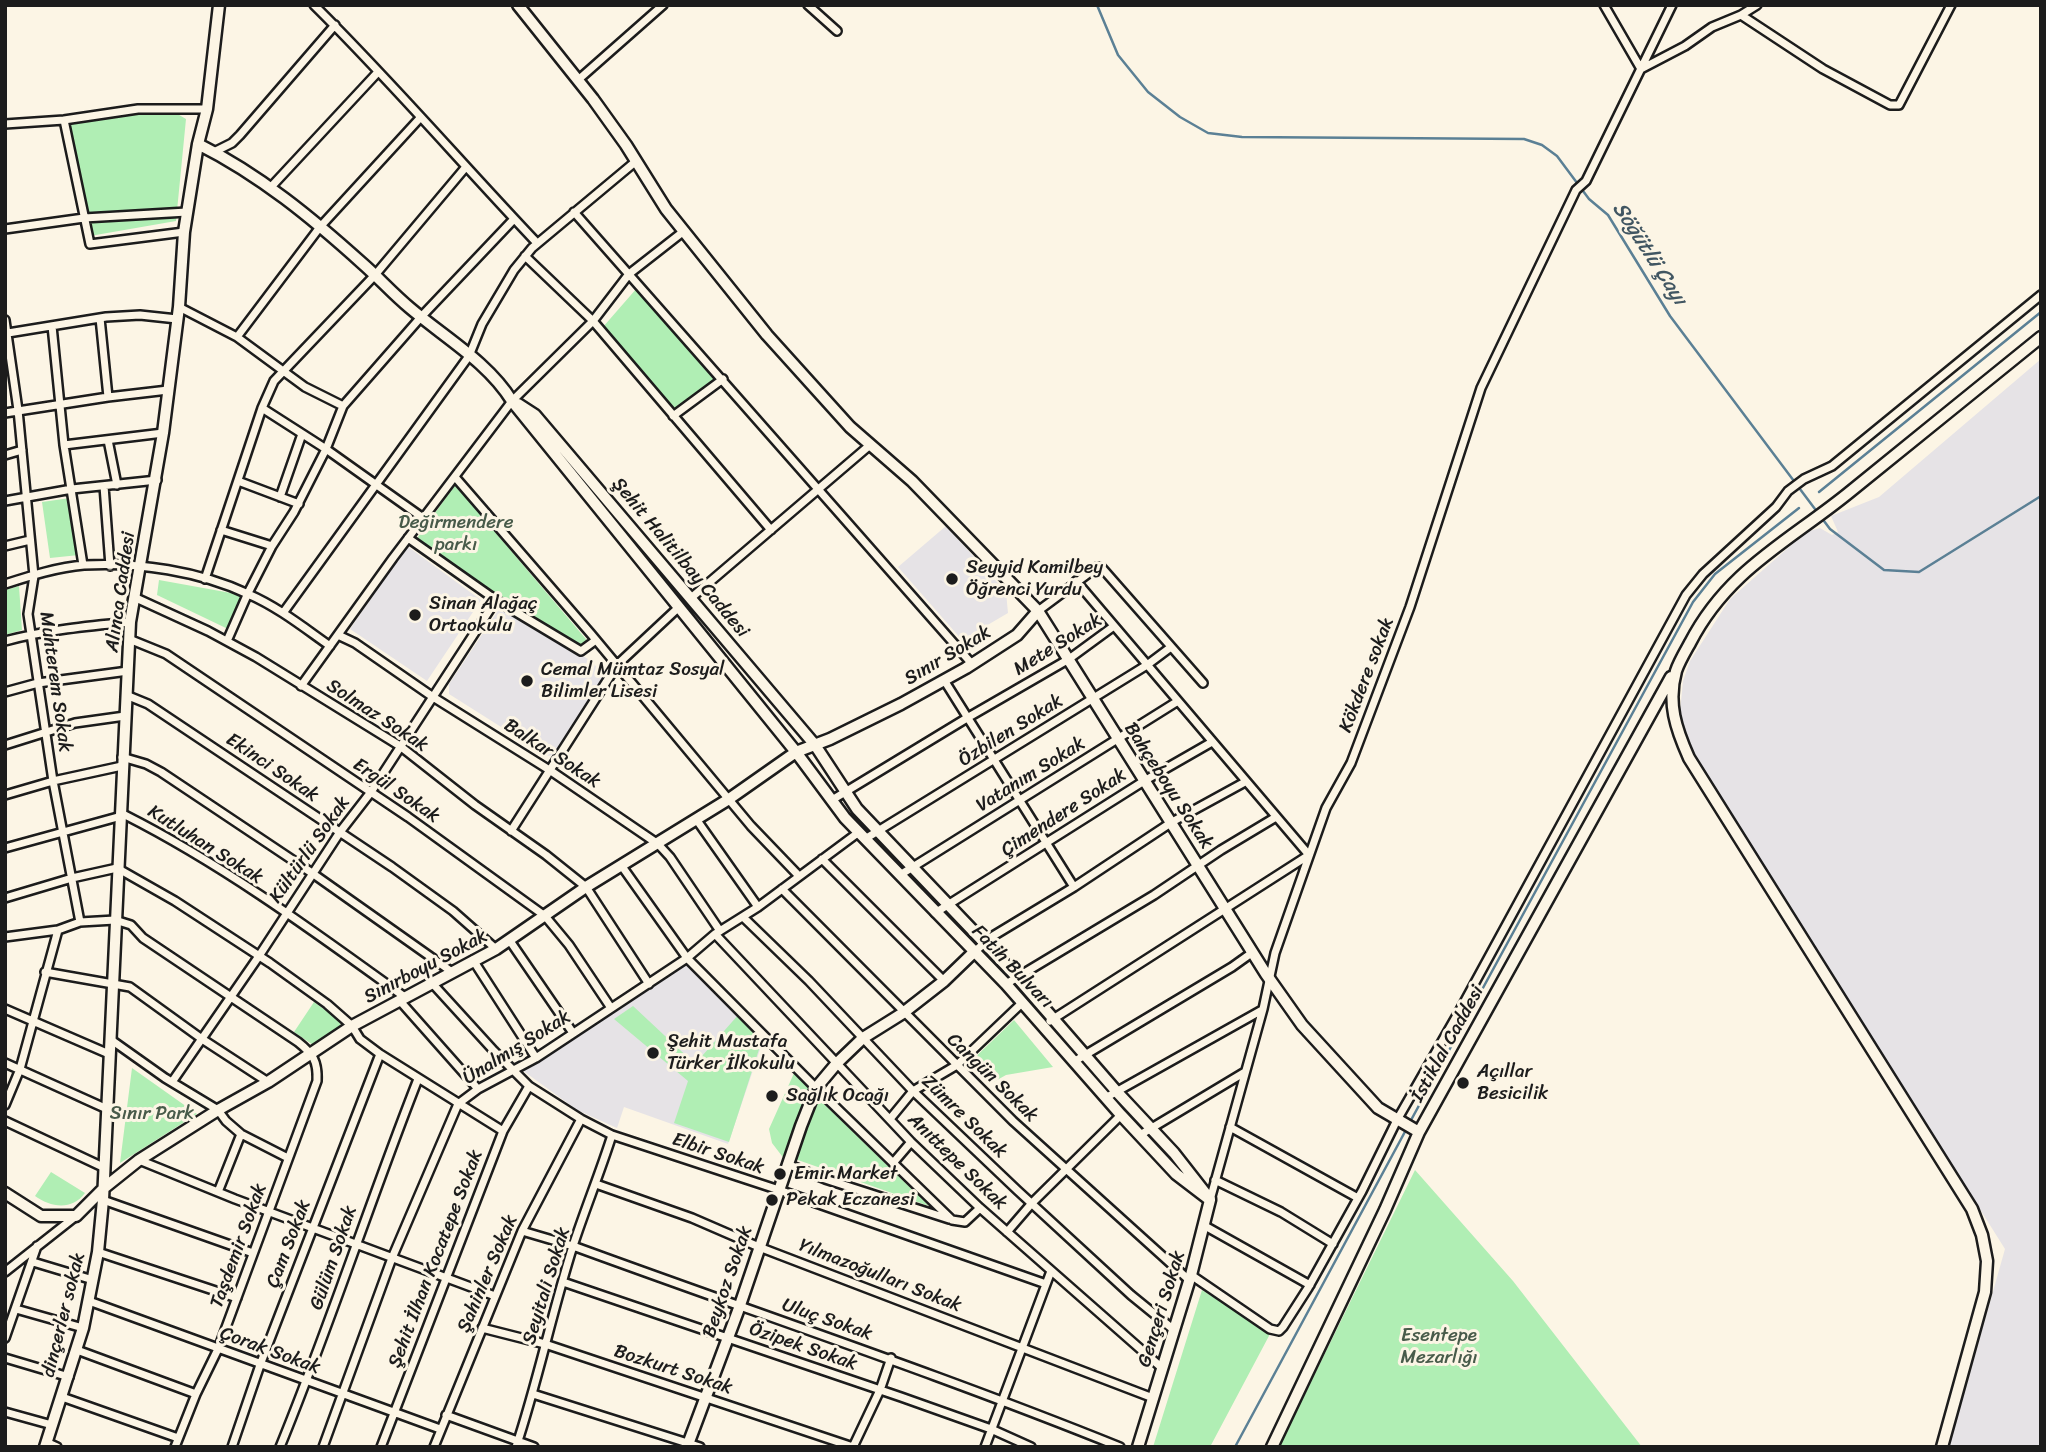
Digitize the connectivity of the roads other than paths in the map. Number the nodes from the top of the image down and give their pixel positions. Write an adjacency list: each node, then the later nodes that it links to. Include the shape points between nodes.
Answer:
1 (219, 5): 16 (street, Alınca Caddesi)
2 (314, 5): 11 (street)
3 (518, 5): 15 (street, Bahçeboyu Sokak)
4 (663, 5): 15 (street)
5 (808, 5): 12 (street)
6 (1604, 5): 13 (street)
7 (1672, 5): 13 (street)
8 (1757, 5): 10 (street)
9 (1951, 5): 10 (street, via 1899,105 1890,105 1823,69)
10 (1741, 15): 13 (street)
11 (335, 26): 14 (street); 21 (street, via 240,135)
12 (837, 31)
13 (1641, 69): 160 (street, Kökdere sokak, via 1586,181 1576,190 1481,388 1410,607 1351,763 1326,808)
14 (379, 72): 17 (street); 24 (street)
15 (578, 80): 22 (street, Bahçeboyu Sokak)
16 (206, 109): 18 (street, via 138,109); 20 (street, Alınca Caddesi)
17 (420, 118): 23 (street); 29 (street)
18 (64, 120): 19 (street); 27 (street)
19 (5, 124)
20 (198, 144): 21 (street, Şehit Halitilbay Caddesi); 25 (street, Alınca Caddesi)
21 (214, 152): 24 (street, Şehit Halitilbay Caddesi)
22 (635, 162): 26 (street); 31 (street, Bahçeboyu Sokak)
23 (465, 168): 28 (street); 36 (street)
24 (271, 187): 29 (street, Şehit Halitilbay Caddesi)
25 (187, 212): 27 (street); 32 (street, Alınca Caddesi)
26 (574, 212): 33 (street); 35 (street)
27 (84, 218): 30 (street); 32 (street, via 90,244)
28 (514, 219): 33 (street); 39 (street)
29 (320, 227): 36 (street, Şehit Halitilbay Caddesi); 46 (street)
30 (5, 229)
31 (684, 231): 35 (street); 65 (street, Bahçeboyu Sokak, via 767,335)
32 (184, 232): 38 (street, Alınca Caddesi)
33 (537, 243): 34 (street)
34 (525, 256): 43 (street); 48 (street, via 482,324)
35 (629, 274): 43 (street); 51 (street)
36 (375, 275): 39 (street, Şehit Halitilbay Caddesi); 50 (street)
37 (2041, 295): 245 (street, via 1832,466 1788,491 1686,595)
38 (180, 307): 41 (street, Alınca Caddesi); 46 (street)
39 (421, 317): 48 (street, Şehit Halitilbay Caddesi); 56 (street)
40 (100, 318): 41 (street, via 140,315); 44 (street); 53 (street)
41 (177, 319): 52 (street, Alınca Caddesi)
42 (5, 320): 45 (street, Muhterem Sokak)
43 (593, 321): 54 (street); 60 (street)
44 (52, 326): 45 (street); 55 (street)
45 (8, 333): 49 (street, Muhterem Sokak)
46 (237, 337): 50 (street)
47 (2041, 337): 116 (street, İstiklal Caddesi, via 1844,497 1748,567 1713,606)
48 (469, 356): 54 (street, Şehit Halitilbay Caddesi, via 501,383); 72 (street)
49 (8, 363): 58 (street, Muhterem Sokak)
50 (284, 371): 56 (street); 57 (street)
51 (723, 379): 60 (street); 76 (street)
52 (168, 390): 53 (street); 61 (street, Alınca Caddesi)
53 (108, 397): 55 (street)
54 (512, 401): 69 (street); 97 (street, Şehit Halitilbay Caddesi, via 535,415); 99 (street, Şehit Halitilbay Caddesi)
55 (61, 404): 58 (street); 64 (street)
56 (344, 406): 66 (street)
57 (262, 408): 62 (street); 71 (street)
58 (18, 410): 59 (street); 67 (street, Muhterem Sokak)
59 (5, 413)
60 (673, 415): 83 (street)
61 (163, 433): 63 (street); 70 (street, Alınca Caddesi)
62 (302, 434): 66 (street); 78 (street)
63 (108, 440): 64 (street); 73 (street)
64 (64, 445): 75 (street)
65 (870, 445): 76 (street); 100 (street, Bahçeboyu Sokak, via 912,481)
66 (326, 449): 72 (street); 80 (street)
67 (22, 450): 68 (street); 77 (street, Muhterem Sokak)
68 (5, 455)
69 (455, 477): 81 (street); 107 (street)
70 (157, 480): 73 (street); 90 (street, Alınca Caddesi)
71 (238, 481): 78 (street); 82 (street)
72 (374, 484): 81 (street); 101 (street)
73 (117, 485): 74 (street)
74 (104, 486): 75 (street); 89 (street)
75 (72, 489): 77 (street); 88 (street)
76 (819, 489): 83 (street); 113 (street)
77 (26, 495): 79 (street); 85 (street, Muhterem Sokak)
78 (280, 497): 80 (street)
79 (5, 501)
80 (299, 504): 87 (street)
81 (423, 519): 84 (street)
82 (221, 530): 87 (street); 92 (street)
83 (771, 530): 97 (street)
84 (408, 538): 98 (street); 105 (street)
85 (30, 540): 86 (street); 91 (street, Muhterem Sokak)
86 (5, 546)
87 (272, 546): 95 (street)
88 (83, 565): 89 (street); 91 (street)
89 (110, 566): 90 (street)
90 (141, 566): 92 (street); 96 (street, Alınca Caddesi)
91 (34, 576): 94 (street); 104 (street, Muhterem Sokak, via 28,614)
92 (205, 579): 95 (street)
93 (1076, 581): 100 (street, Sınır Sokak); 103 (street); 111 (street, Sınır Sokak, via 1102,568)
94 (5, 584)
95 (248, 593): 101 (street); 109 (street)
96 (136, 598): 102 (street, Alınca Caddesi); 109 (street, Solmaz Sokak)
97 (691, 598): 132 (street, Şehit Halitilbay Caddesi)
98 (496, 600): 107 (street, via 581,652); 124 (street, Kültürlü Sokak)
99 (680, 607): 114 (street); 135 (street, Şehit Halitilbay Caddesi)
100 (1038, 611): 112 (street, Bahçeboyu Sokak); 113 (street, Sınır Sokak, via 1017,635)
101 (283, 613): 110 (street)
102 (130, 622): 104 (street); 106 (street, Alınca Caddesi)
103 (1114, 626): 112 (street, Mete Sokak); 115 (street, Mete Sokak)
104 (32, 634): 108 (street); 119 (street, Muhterem Sokak)
105 (338, 635): 110 (street); 124 (street, Balkar Sokak)
106 (129, 639): 117 (street, Alınca Caddesi); 142 (street, Ergül Sokak, via 166,654)
107 (596, 640): 114 (street)
108 (5, 641)
109 (227, 641): 121 (street, Solmaz Sokak)
110 (330, 646): 121 (street)
111 (1171, 647): 115 (street, Özbilen Sokak); 120 (street)
112 (1069, 659): 125 (street, Bahçeboyu Sokak); 128 (street, Mete Sokak)
113 (972, 664): 118 (street, Sınır Sokak)
114 (617, 665): 138 (street); 145 (street)
115 (1147, 665): 125 (street, Özbilen Sokak); 126 (street, Mete Sokak)
116 (1676, 669): 249 (street, İstiklal Caddesi); 350 (street, via 1671,696 1675,726 1689,758 1972,1209 1982,1235 1987,1261 1985,1292)
117 (128, 671): 119 (street); 123 (street, Alınca Caddesi)
118 (944, 680): 128 (street); 132 (street, Sınır Sokak)
119 (38, 683): 122 (street); 129 (street, Muhterem Sokak)
120 (1203, 683)
121 (301, 686): 134 (street, Solmaz Sokak)
122 (5, 692)
123 (126, 695): 127 (street, Alınca Caddesi); 154 (street, Ekinci Sokak, via 148,704)
124 (433, 697): 134 (street, Kültürlü Sokak); 138 (street, Balkar Sokak)
125 (1092, 699): 130 (street, Bahçeboyu Sokak); 136 (street, Özbilen Sokak)
126 (1178, 701): 130 (street, Vatanım Sokak); 131 (street, Mete Sokak)
127 (125, 716): 129 (street); 137 (street, Alınca Caddesi)
128 (967, 718): 136 (street); 143 (street, Mete Sokak)
129 (45, 732): 133 (street); 139 (street, Muhterem Sokak)
130 (1118, 740): 140 (street, Bahçeboyu Sokak); 147 (street, Vatanım Sokak)
131 (1212, 742): 140 (street, Çimendere Sokak); 141 (street, Mete Sokak)
132 (815, 745): 135 (street, Sınır Sokak); 143 (street, Şehit Halitilbay Caddesi)
133 (5, 746)
134 (400, 746): 142 (street, Kültürlü Sokak); 152 (street, Solmaz Sokak)
135 (796, 752): 145 (street, Sınırboyu Sokak); 146 (street, Fatih Bulvarı)
136 (993, 760): 147 (street); 153 (street, Özbilen Sokak)
137 (122, 761): 139 (street); 148 (street, Alınca Caddesi); 166 (street, via 146,764 161,772)
138 (551, 771): 152 (street); 157 (street, Balkar Sokak)
139 (52, 781): 144 (street); 155 (street, Muhterem Sokak)
140 (1144, 781): 151 (street, Bahçeboyu Sokak); 158 (street, Çimendere Sokak)
141 (1245, 782): 149 (street, Mete Sokak); 151 (street)
142 (371, 792): 154 (street, Kültürlü Sokak); 179 (street, Ergül Sokak)
143 (845, 792): 146 (street, Mete Sokak); 153 (street, Şehit Halitilbay Caddesi)
144 (5, 794)
145 (729, 799): 150 (street, Sınırboyu Sokak); 168 (street)
146 (832, 800): 156 (street, Fatih Bulvarı)
147 (1019, 802): 158 (street); 164 (street, Vatanım Sokak)
148 (122, 816): 155 (street); 165 (street, Alınca Caddesi); 178 (street, Kutluhan Sokak, via 169,837)
149 (1276, 817): 160 (street, Mete Sokak); 163 (street)
150 (696, 819): 157 (street, Sınırboyu Sokak); 175 (street)
151 (1172, 822): 163 (street, Bahçeboyu Sokak); 171 (street)
152 (511, 831): 170 (street, Solmaz Sokak)
153 (878, 831): 156 (street, Özbilen Sokak); 164 (street, Şehit Halitilbay Caddesi)
154 (340, 832): 166 (street, Kültürlü Sokak); 188 (street, Ekinci Sokak, via 453,911)
155 (63, 833): 159 (street); 169 (street, Muhterem Sokak)
156 (862, 835): 161 (street, Ünalmış Sokak); 167 (street, Fatih Bulvarı)
157 (659, 844): 162 (street, Sınırboyu Sokak); 184 (street, Balkar Sokak)
158 (1046, 844): 171 (street); 174 (street, Çimendere Sokak)
159 (5, 848)
160 (1309, 855): 176 (street); 197 (street, Kökdere sokak)
161 (822, 859): 168 (street, Ünalmış Sokak); 198 (street)
162 (621, 865): 170 (street, Sınırboyu Sokak); 192 (street)
163 (1198, 866): 176 (street, Bahçeboyu Sokak); 196 (street)
164 (913, 867): 167 (street, Vatanım Sokak); 174 (street, Şehit Halitilbay Caddesi)
165 (117, 868): 169 (street); 181 (street, Alınca Caddesi); 191 (street)
166 (312, 873): 178 (street, Kültürlü Sokak); 195 (street)
167 (900, 875): 177 (street, Fatih Bulvarı)
168 (799, 876): 172 (street, Ünalmış Sokak)
169 (72, 878): 173 (street); 182 (street, Muhterem Sokak)
170 (586, 887): 179 (street, Sınırboyu Sokak); 201 (street)
171 (1074, 887): 187 (street)
172 (782, 889): 175 (street, Ünalmış Sokak); 209 (street, Cangün Sokak)
173 (5, 898)
174 (948, 905): 177 (street, Çimendere Sokak); 187 (street, Şehit Halitilbay Caddesi)
175 (758, 907): 180 (street, Ünalmış Sokak)
176 (1225, 908): 190 (street, Bahçeboyu Sokak); 210 (street)
177 (935, 913): 189 (street, Fatih Bulvarı)
178 (285, 914): 191 (street, Kültürlü Sokak); 204 (street, Kutluhan Sokak)
179 (545, 916): 186 (street, Sınırboyu Sokak); 206 (street, Ergül Sokak)
180 (743, 917): 184 (street, Ünalmış Sokak); 215 (street, Zümre Sokak)
181 (115, 920): 182 (street); 199 (street, Alınca Caddesi); 203 (street, via 131,925)
182 (80, 922): 183 (street)
183 (58, 930): 185 (street); 194 (street)
184 (718, 932): 192 (street, Ünalmış Sokak); 224 (street, Anıttepe Sokak)
185 (5, 937)
186 (510, 941): 188 (street, Sınırboyu Sokak); 214 (street)
187 (985, 943): 189 (street); 196 (street, Şehit Halitilbay Caddesi)
188 (496, 950): 193 (street, Sınırboyu Sokak)
189 (974, 952): 198 (street, Beykoz Sokak); 202 (street, Fatih Bulvarı)
190 (1252, 952): 197 (street, Bahçeboyu Sokak); 222 (street)
191 (259, 956): 203 (street, Kültürlü Sokak); 212 (street)
192 (687, 958): 201 (street, Ünalmış Sokak); 233 (street)
193 (473, 960): 195 (street, Sınırboyu Sokak); 221 (street)
194 (46, 972): 199 (street); 211 (street)
195 (452, 972): 200 (street, Sınırboyu Sokak)
196 (1017, 977): 202 (street); 210 (street, Şehit Halitilbay Caddesi)
197 (1269, 979): 208 (street, Kökdere sokak); 245 (street, Bahçeboyu Sokak, via 1340,1068 1378,1108)
198 (944, 981): 209 (street, Beykoz Sokak)
199 (113, 982): 216 (street, Alınca Caddesi); 217 (street, via 130,987)
200 (432, 983): 204 (street, Sınırboyu Sokak); 227 (street, Elbir Sokak)
201 (649, 984): 206 (street, Ünalmış Sokak)
202 (1006, 984): 205 (street, Fatih Bulvarı)
203 (230, 998): 217 (street, Kültürlü Sokak); 219 (street)
204 (403, 1000): 212 (street, Sınırboyu Sokak); 234 (street, Kutluhan Sokak)
205 (1023, 1002): 213 (street, Fatih Bulvarı); 225 (street)
206 (611, 1008): 214 (street, Ünalmış Sokak)
207 (5, 1009): 211 (street)
208 (1263, 1009): 228 (street, Kökdere sokak); 236 (street)
209 (903, 1013): 215 (street, Beykoz Sokak); 225 (street, Cangün Sokak)
210 (1054, 1019): 213 (street); 222 (street, Şehit Halitilbay Caddesi)
211 (33, 1022): 218 (street); 226 (street)
212 (352, 1026): 219 (street, Sınırboyu Sokak); 220 (street, via 360,1039)
213 (1044, 1026): 222 (street, Fatih Bulvarı)
214 (573, 1032): 221 (street, Ünalmış Sokak)
215 (863, 1038): 224 (street, Beykoz Sokak); 235 (street, Zümre Sokak)
216 (110, 1039): 218 (street, Alınca Caddesi); 230 (street)
217 (202, 1039): 230 (street, Kültürlü Sokak); 231 (street)
218 (109, 1054): 239 (street, Alınca Caddesi)
219 (313, 1054): 231 (street, Sınırboyu Sokak); 254 (street, Taşdemir Sokak, via 317,1080)
220 (380, 1054): 229 (street); 275 (street, Çam Sokak)
221 (536, 1058): 227 (street, Ünalmış Sokak)
222 (1079, 1058): 236 (street)
223 (5, 1063): 226 (street)
224 (837, 1063): 233 (street, Beykoz Sokak); 243 (street, Anıttepe Sokak)
225 (957, 1065): 235 (street); 259 (street, Cangün Sokak)
226 (20, 1069): 238 (street); 239 (street)
227 (512, 1069): 232 (street, Elbir Sokak); 234 (street, Ünalmış Sokak)
228 (1245, 1072): 246 (street, Kökdere sokak); 247 (street)
229 (418, 1079): 237 (street); 279 (street, Gülüm Sokak)
230 (172, 1082): 240 (street)
231 (268, 1082): 240 (street, Sınırboyu Sokak)
232 (529, 1086): 242 (street, Elbir Sokak); 248 (street, Şehit İlhan Kocatepe Sokak)
233 (816, 1088): 256 (street); 257 (street, Beykoz Sokak)
234 (478, 1089): 237 (street, Ünalmış Sokak)
235 (914, 1091): 243 (street); 269 (street, Zümre Sokak)
236 (1112, 1095): 241 (street); 247 (street)
237 (458, 1104): 248 (street); 286 (street, Ünalmış Sokak)
238 (5, 1105)
239 (107, 1110): 258 (street, Alınca Caddesi)
240 (218, 1110): 250 (street); 255 (street, Sınırboyu Sokak)
241 (1121, 1115): 252 (street); 259 (street)
242 (581, 1119): 251 (street, Elbir Sokak); 276 (street, Şahinler Sokak)
243 (890, 1119): 253 (street, Anıttepe Sokak)
244 (5, 1121): 258 (street)
245 (1398, 1121): 249 (street, Bahçeboyu Sokak); 266 (street)
246 (1230, 1127): 260 (street, Kökdere sokak); 266 (street)
247 (1150, 1128): 252 (street); 268 (street)
248 (503, 1131): 291 (street, Şehit İlhan Kocatepe Sokak)
249 (1416, 1131): 349 (street, İstiklal Caddesi, via 1385,1210)
250 (241, 1134): 254 (street); 264 (street)
251 (612, 1135): 261 (street, Seyitali Sokak); 263 (street, Elbir Sokak)
252 (1140, 1135): 268 (street)
253 (911, 1142): 256 (street); 270 (street, Anıttepe Sokak)
254 (288, 1157): 271 (street, Taşdemir Sokak)
255 (139, 1160): 262 (street, Sınırboyu Sokak); 264 (street)
256 (892, 1163): 273 (street)
257 (788, 1164): 263 (street, Beykoz Sokak); 273 (street)
258 (104, 1168): 262 (street, Alınca Caddesi)
259 (1066, 1170): 269 (street); 292 (street, Cangün Sokak)
260 (1215, 1180): 268 (street, Gençeri Sokak); 278 (street)
261 (596, 1184): 281 (street, Seyitali Sokak); 282 (street, Yılmazoğulları Sokak)
262 (104, 1188): 267 (street, dinçerler sokak); 272 (street, Sınırboyu Sokak)
263 (779, 1190): 282 (street, Beykoz Sokak); 295 (street, Elbir Sokak)
264 (218, 1192): 271 (street)
265 (5, 1193): 272 (street, via 41,1216)
266 (1358, 1198): 278 (street)
267 (103, 1200): 283 (street, dinçerler sokak); 284 (street)
268 (1210, 1200): 274 (street, Gençeri Sokak)
269 (1032, 1203): 277 (street); 304 (street, Zümre Sokak)
270 (980, 1208): 273 (street, via 965,1222); 277 (street, Anıttepe Sokak)
271 (268, 1212): 275 (street); 284 (street, Taşdemir Sokak)
272 (76, 1216): 280 (street)
273 (952, 1220)
274 (1205, 1226): 292 (street, Gençeri Sokak); 296 (street)
275 (312, 1228): 279 (street); 313 (street, Çam Sokak)
276 (522, 1231): 281 (street, Uluç Sokak); 297 (street, Şahinler Sokak)
277 (1007, 1232): 289 (street, Anıttepe Sokak)
278 (1333, 1244): 296 (street)
279 (355, 1245): 286 (street); 316 (street, Gülüm Sokak)
280 (37, 1246): 287 (street); 288 (street)
281 (573, 1246): 294 (street, Seyitali Sokak); 300 (street, Uluç Sokak)
282 (759, 1247): 300 (street, Beykoz Sokak); 308 (street, Yılmazoğulları Sokak)
283 (98, 1252): 293 (street, dinçerler sokak); 298 (street)
284 (253, 1253): 298 (street, Taşdemir Sokak)
285 (5, 1258): 288 (street)
286 (392, 1258): 291 (street); 318 (street, Ünalmış Sokak)
287 (33, 1262): 293 (street); 301 (street)
288 (13, 1264): 290 (street)
289 (1051, 1271): 295 (street); 314 (street, Anıttepe Sokak)
290 (5, 1272)
291 (445, 1277): 297 (street); 326 (street, Şehit İlhan Kocatepe Sokak)
292 (1190, 1277): 296 (street, Cangün Sokak, via 1279,1331); 304 (street, Gençeri Sokak)
293 (93, 1280): 299 (street, dinçerler sokak)
294 (563, 1282): 305 (street, Özipek Sokak); 307 (street, Seyitali Sokak)
295 (1046, 1284): 308 (street)
296 (1310, 1285)
297 (495, 1296): 303 (street, Şahinler Sokak)
298 (237, 1298): 309 (street, Taşdemir Sokak)
299 (89, 1301): 302 (street, dinçerler sokak); 309 (street, Çorak Sokak)
300 (739, 1305): 305 (street, Beykoz Sokak); 312 (street, Uluç Sokak)
301 (16, 1309): 302 (street); 306 (street)
302 (83, 1328): 310 (street, dinçerler sokak)
303 (482, 1328): 307 (street, Bozkurt Sokak); 327 (street, Şahinler Sokak)
304 (1174, 1331): 314 (street, Gençeri Sokak)
305 (728, 1337): 317 (street, Özipek Sokak); 321 (street, Beykoz Sokak)
306 (5, 1338)
307 (545, 1344): 320 (street, Seyitali Sokak); 321 (street, Bozkurt Sokak)
308 (1023, 1347): 323 (street, Yılmazoğulları Sokak); 324 (street)
309 (218, 1349): 313 (street, Çorak Sokak); 319 (street, Taşdemir Sokak)
310 (77, 1350): 315 (street, dinçerler sokak); 319 (street)
311 (5, 1358): 315 (street)
312 (891, 1358): 317 (street); 324 (street, Uluç Sokak)
313 (260, 1365): 316 (street, Çorak Sokak); 337 (street, Çam Sokak)
314 (1162, 1368): 323 (street, Gençeri Sokak)
315 (69, 1377): 322 (street, dinçerler sokak)
316 (307, 1381): 318 (street, Çorak Sokak); 338 (street, Gülüm Sokak)
317 (880, 1390): 329 (street, Özipek Sokak); 344 (street)
318 (341, 1393): 326 (street, Çorak Sokak); 339 (street, Ünalmış Sokak)
319 (195, 1394): 331 (street, Taşdemir Sokak)
320 (533, 1394): 332 (street, Seyitali Sokak); 334 (street)
321 (706, 1396): 334 (street, Beykoz Sokak); 344 (street, Bozkurt Sokak)
322 (62, 1397): 328 (street, dinçerler sokak); 331 (street)
323 (1153, 1398): 348 (street, Gençeri Sokak)
324 (1002, 1400): 329 (street); 347 (street, Uluç Sokak)
325 (5, 1412): 328 (street)
326 (393, 1414): 330 (street, Çorak Sokak); 340 (street, Şehit İlhan Kocatepe Sokak)
327 (446, 1415): 330 (street, Şahinler Sokak); 332 (street)
328 (52, 1425): 333 (street, dinçerler sokak)
329 (991, 1429): 345 (street); 346 (street, Özipek Sokak)
330 (440, 1430): 341 (street, Şahinler Sokak)
331 (178, 1438): 336 (street, Taşdemir Sokak)
332 (517, 1444): 342 (street)
333 (46, 1445): 335 (street)
334 (688, 1445): 343 (street)
335 (57, 1447)
336 (175, 1447)
337 (232, 1447)
338 (280, 1447)
339 (323, 1447)
340 (381, 1447)
341 (434, 1447)
342 (534, 1447)
343 (700, 1447)
344 (853, 1447)
345 (985, 1447)
346 (1031, 1447)
347 (1119, 1447)
348 (1138, 1447)
349 (1272, 1447)
350 (1942, 1447)

